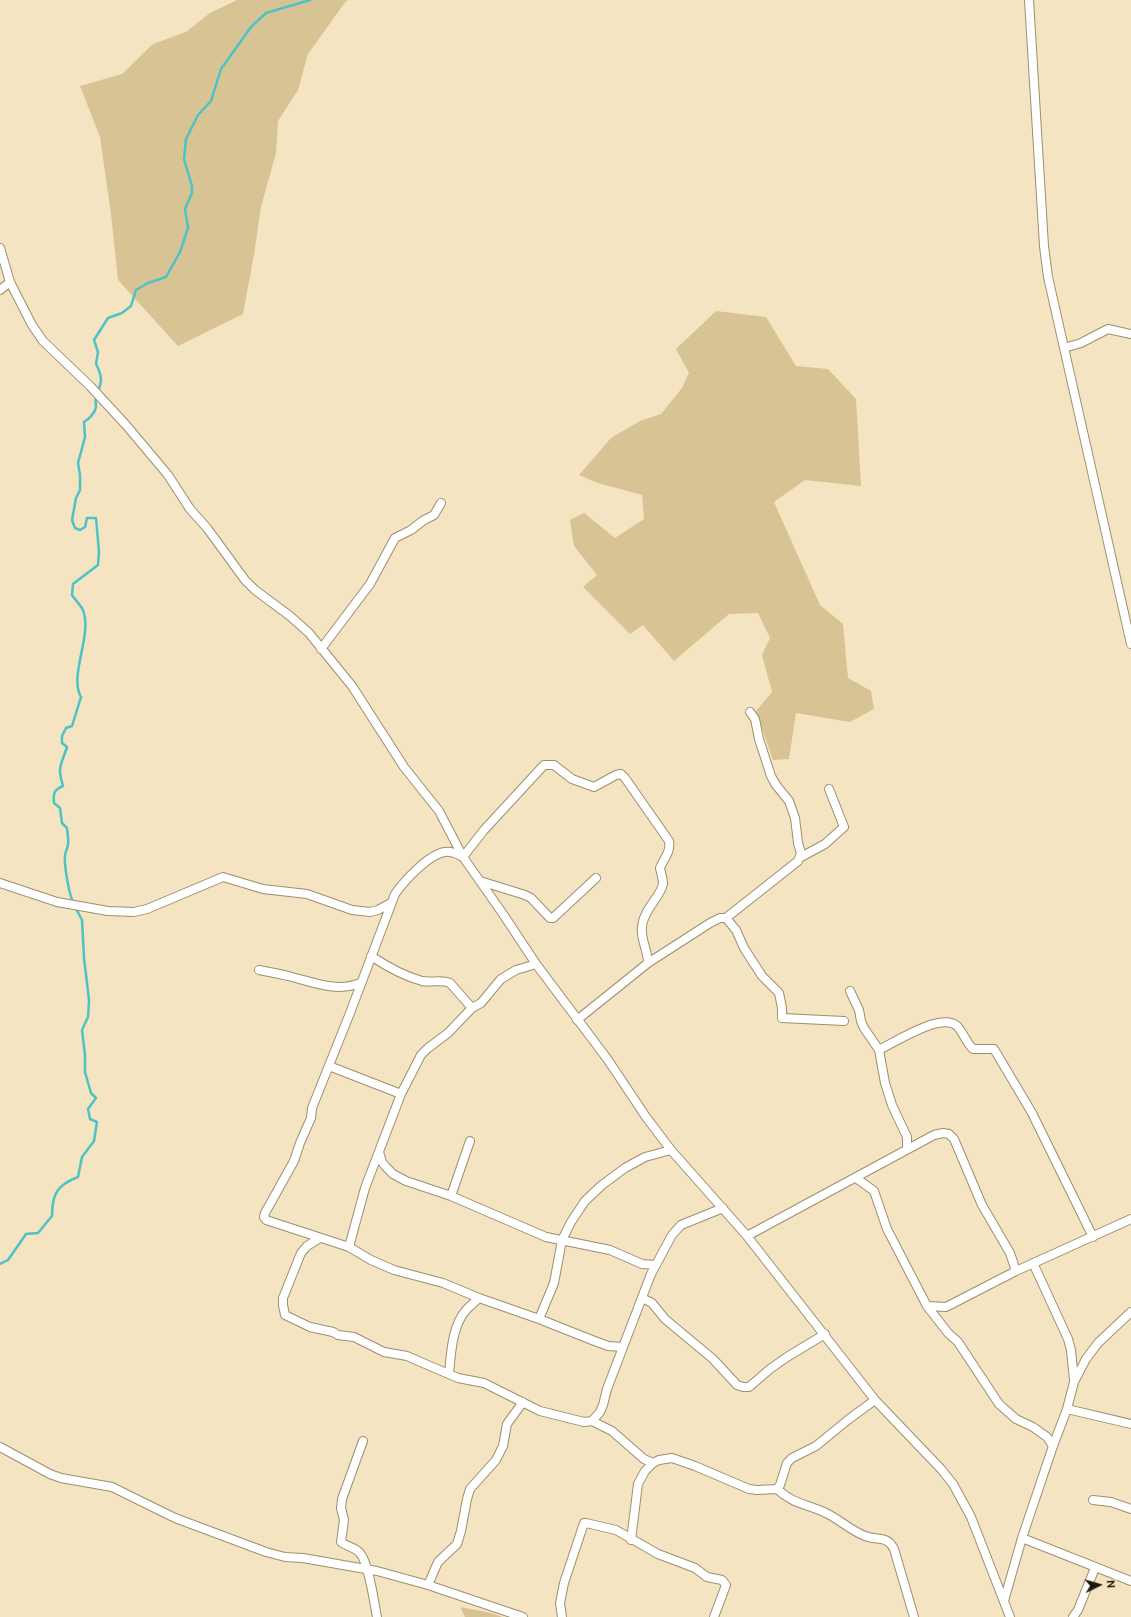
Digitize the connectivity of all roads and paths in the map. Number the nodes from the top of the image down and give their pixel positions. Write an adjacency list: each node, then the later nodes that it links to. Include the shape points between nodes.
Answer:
1 (1029, 0): 6 (street, via 1044,246 1048,277)
2 (0, 248): 3 (street)
3 (10, 282): 4 (street); 9 (street, via 43,341 126,425 168,475 190,509 250,585 301,625)
4 (0, 290)
5 (1131, 334): 6 (street, via 1108,329 1081,343)
6 (1064, 348): 8 (street)
7 (442, 503): 9 (street, via 434,515 395,538 370,584)
8 (1131, 644)
9 (321, 649): 12 (street, via 352,686 404,767 439,811)
10 (750, 712): 13 (street, via 756,719 759,739 771,776 791,805)
11 (830, 789): 13 (street, via 844,827 825,844)
12 (463, 857): 15 (street); 17 (street, via 452,852 438,853 408,878); 20 (street, via 544,764 554,765 572,779 594,787 621,774 670,846 660,868 662,887 643,921 642,935)
13 (801, 857): 18 (street, via 795,865 777,876)
14 (596, 878): 15 (street, via 553,918 525,894)
15 (480, 881): 21 (street)
16 (0, 883): 17 (street, via 56,902 108,911 134,912 147,909 223,877 263,889 307,894 352,910 370,912)
17 (391, 903): 19 (street)
18 (726, 918): 20 (street, via 710,922); 27 (street, via 736,930 762,976 779,994 782,1018)
19 (371, 956): 23 (street); 25 (street, via 393,969 422,980 450,983)
20 (648, 963): 26 (street)
21 (536, 964): 25 (street, via 507,974 481,1003); 26 (street)
22 (259, 970): 23 (street, via 319,985 346,987)
23 (362, 982): 29 (street)
24 (850, 990): 28 (street, via 859,1010 860,1021)
25 (472, 1008): 30 (street, via 448,1033 421,1055)
26 (577, 1020): 33 (street)
27 (844, 1021)
28 (879, 1050): 32 (street, via 885,1083 907,1137); 40 (street, via 935,1023 956,1026 973,1049 994,1049 1032,1113)
29 (329, 1066): 30 (street); 41 (street, via 294,1161 264,1217 266,1220)
30 (401, 1094): 34 (street)
31 (470, 1141): 36 (street)
32 (907, 1148): 35 (street); 46 (street, via 934,1135 949,1134 954,1140 982,1206 1010,1253)
33 (671, 1150): 37 (street); 42 (street, via 637,1161 602,1185 585,1201)
34 (379, 1152): 36 (street, via 382,1162 393,1174); 43 (street, via 365,1188)
35 (856, 1178): 39 (street); 49 (street, via 874,1191 887,1229)
36 (451, 1196): 42 (street, via 546,1238)
37 (722, 1208): 39 (street); 45 (street, via 677,1228)
38 (1131, 1219): 40 (street)
39 (747, 1236): 52 (street)
40 (1093, 1237): 44 (street)
41 (320, 1238): 43 (street); 54 (street, via 307,1246 299,1257 283,1298 285,1315 310,1327 354,1337 384,1352 407,1356)
42 (562, 1240): 45 (street, via 610,1250 642,1264); 51 (street, via 554,1283)
43 (349, 1247): 47 (street, via 389,1268 443,1283)
44 (1033, 1263): 46 (street); 55 (street, via 1068,1340)
45 (656, 1265): 48 (street)
46 (1016, 1271): 49 (street, via 946,1307)
47 (479, 1298): 51 (street); 54 (street, via 466,1310 455,1333)
48 (642, 1298): 52 (street, via 714,1359 737,1385 743,1388 749,1387 786,1357); 53 (street)
49 (927, 1306): 63 (street, via 958,1342 999,1404 1016,1419 1047,1437)
50 (1131, 1312): 55 (street, via 1098,1343)
51 (539, 1319): 53 (street, via 608,1346)
52 (825, 1334): 56 (street)
53 (623, 1347): 59 (street, via 600,1412)
54 (449, 1374): 57 (street, via 484,1383)
55 (1074, 1382): 58 (street)
56 (875, 1400): 65 (street, via 821,1443 792,1458 787,1463); 74 (street, via 953,1484 971,1517)
57 (523, 1402): 59 (street, via 547,1414 584,1422); 73 (street, via 507,1424 503,1446 496,1460 470,1489 456,1544 438,1562)
58 (1067, 1409): 60 (street); 63 (street)
59 (592, 1421): 64 (street, via 612,1431)
60 (1131, 1424)
61 (363, 1441): 71 (street, via 342,1499 344,1520 341,1542 361,1554)
62 (0, 1446): 71 (street, via 50,1474 112,1487 163,1514 266,1552)
63 (1053, 1446): 68 (street)
64 (652, 1463): 65 (street, via 672,1458 749,1489); 69 (street, via 644,1471 638,1484)
65 (777, 1489): 79 (street, via 786,1498 830,1515 865,1536 891,1543)
66 (1093, 1500): 67 (street, via 1111,1502)
67 (1131, 1509)
68 (1022, 1538): 70 (street); 74 (street)
69 (631, 1540): 77 (street, via 616,1530 584,1523 564,1583 560,1602); 78 (street, via 658,1554 695,1568 707,1577 722,1580 726,1585 725,1591)
70 (1096, 1568): 72 (street); 81 (street)
71 (366, 1569): 73 (street); 75 (street)
72 (1131, 1581)
73 (428, 1585): 76 (street)
74 (1004, 1601): 80 (street)
75 (377, 1617)
76 (523, 1617)
77 (562, 1617)
78 (714, 1617)
79 (914, 1617)
80 (1010, 1617)
81 (1073, 1617)

